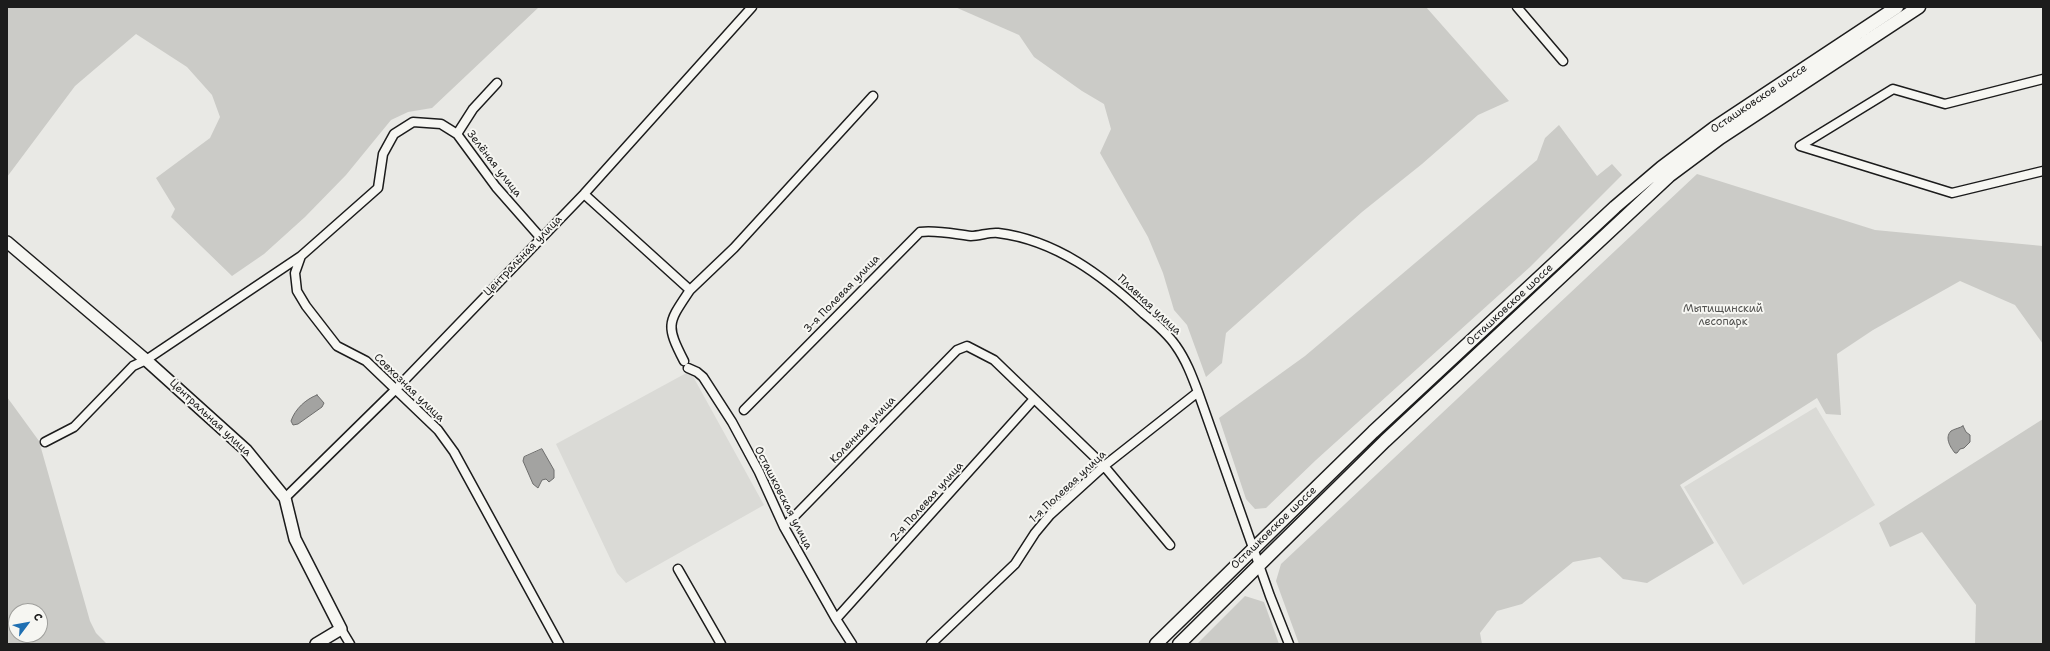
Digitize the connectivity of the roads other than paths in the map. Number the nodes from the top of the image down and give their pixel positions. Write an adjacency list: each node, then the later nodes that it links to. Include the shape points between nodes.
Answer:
1 (752, 7): 11 (street, Центральная улица)
2 (1517, 7): 5 (street)
3 (1897, 7): 27 (main road, Осташковское шоссе, via 1714,128 1662,167 1563,255)
4 (1919, 7): 28 (main road, Осташковское шоссе, via 1720,138 1669,176 1385,441)
5 (1563, 60)
6 (2043, 79): 10 (street, via 1945,104 1893,89 1800,146 1952,193)
7 (497, 83): 9 (street, Зелёная улица, via 473,109)
8 (873, 96): 16 (street, Осташковская улица, via 734,248)
9 (457, 134): 13 (street, Зелёная улица, via 496,187); 15 (street, via 441,124 414,122 394,134 383,154 378,188)
10 (2043, 171)
11 (584, 194): 13 (street, Центральная улица); 16 (street)
12 (973, 236): 19 (street, Плавная улица, via 997,233 1028,240 1056,250 1093,271 1122,293 1175,344 1188,366); 21 (street, 3-я Полевая улица, via 934,231 920,232)
13 (540, 238): 18 (street, Центральная улица)
14 (7, 242): 17 (street, Центральная улица)
15 (301, 256): 17 (street); 18 (street, Совхозная улица, via 295,273 297,291 306,306 337,346 366,361)
16 (690, 290): 25 (street, Осташковская улица, via 672,316 672,338 686,364 703,377 732,422 759,472)
17 (146, 360): 22 (street, via 132,366 74,427); 24 (street, Центральная улица, via 246,450)
18 (396, 389): 24 (street, Центральная улица); 34 (street, Совхозная улица, via 438,430 454,452)
19 (1198, 392): 23 (street, 1-я Полевая улица); 27 (street, Плавная улица)
20 (1034, 399): 23 (street); 25 (street, Коленная улица, via 994,360 967,346 957,350); 30 (street, 2-я Полевая улица)
21 (744, 410)
22 (45, 442)
23 (1104, 466): 26 (street); 37 (street, 1-я Полевая улица, via 1050,515 1034,533 1015,564)
24 (285, 498): 31 (street, Центральная улица, via 295,539)
25 (784, 527): 30 (street, Осташковская улица)
26 (1170, 545)
27 (1253, 548): 28 (street, Плавная улица); 38 (main road, Осташковское шоссе)
28 (1259, 565): 39 (main road, Осташковское шоссе); 40 (street, Плавная улица)
29 (678, 569): 35 (street)
30 (836, 619): 36 (street, Осташковская улица)
31 (341, 629): 32 (street); 33 (street, Центральная улица)
32 (316, 644)
33 (350, 644)
34 (559, 644)
35 (721, 644)
36 (852, 644)
37 (931, 644)
38 (1156, 644)
39 (1178, 644)
40 (1289, 644)

